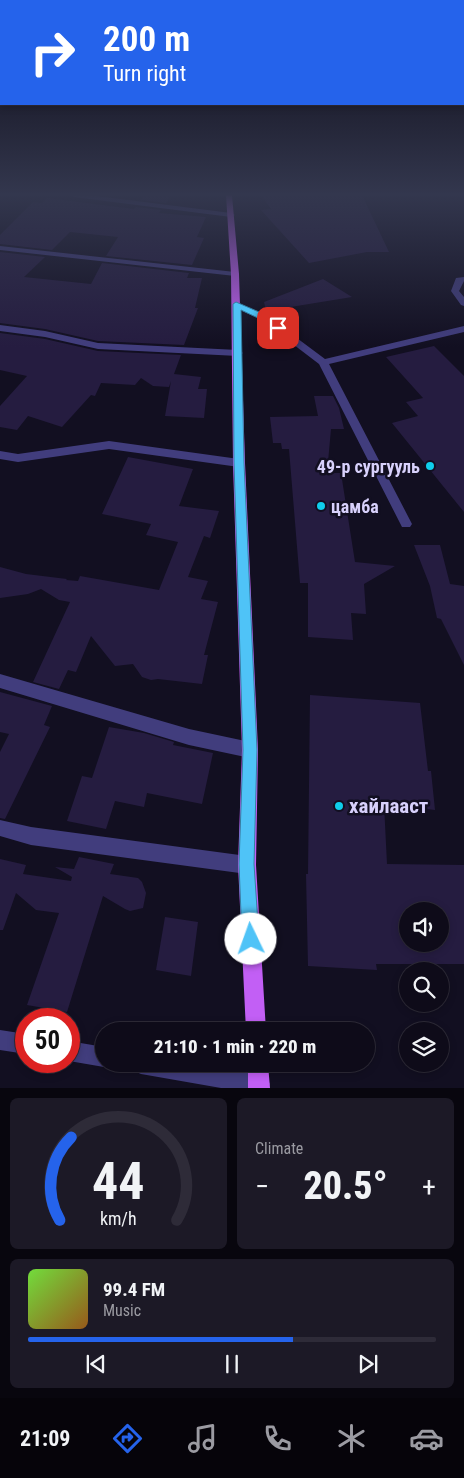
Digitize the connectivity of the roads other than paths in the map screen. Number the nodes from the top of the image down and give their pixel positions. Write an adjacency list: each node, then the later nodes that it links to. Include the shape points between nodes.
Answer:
1 (233, 246): 3 (main road)
2 (0, 248): 3 (street)
3 (235, 274): 6 (main road)
4 (464, 279): 5 (street, via 459,280 455,291)
5 (464, 303)
6 (236, 304): 9 (main road); 10 (street, via 263,317)
7 (0, 328): 9 (street, via 98,346)
8 (464, 329): 10 (street)
9 (238, 353): 12 (main road)
10 (323, 362): 13 (street)
11 (0, 455): 12 (street, via 18,458 109,445)
12 (239, 463): 15 (main road)
13 (406, 524)
14 (0, 681): 15 (street, via 189,737)
15 (250, 750): 17 (main road)
16 (0, 828): 17 (street, via 31,836)
17 (246, 864): 18 (main road)
18 (255, 1022)
19 (0, 1040): 20 (street)
20 (15, 1042)
21 (80, 1053): 22 (street)
22 (95, 1055)
23 (204, 1072): 24 (street)
24 (259, 1079)

